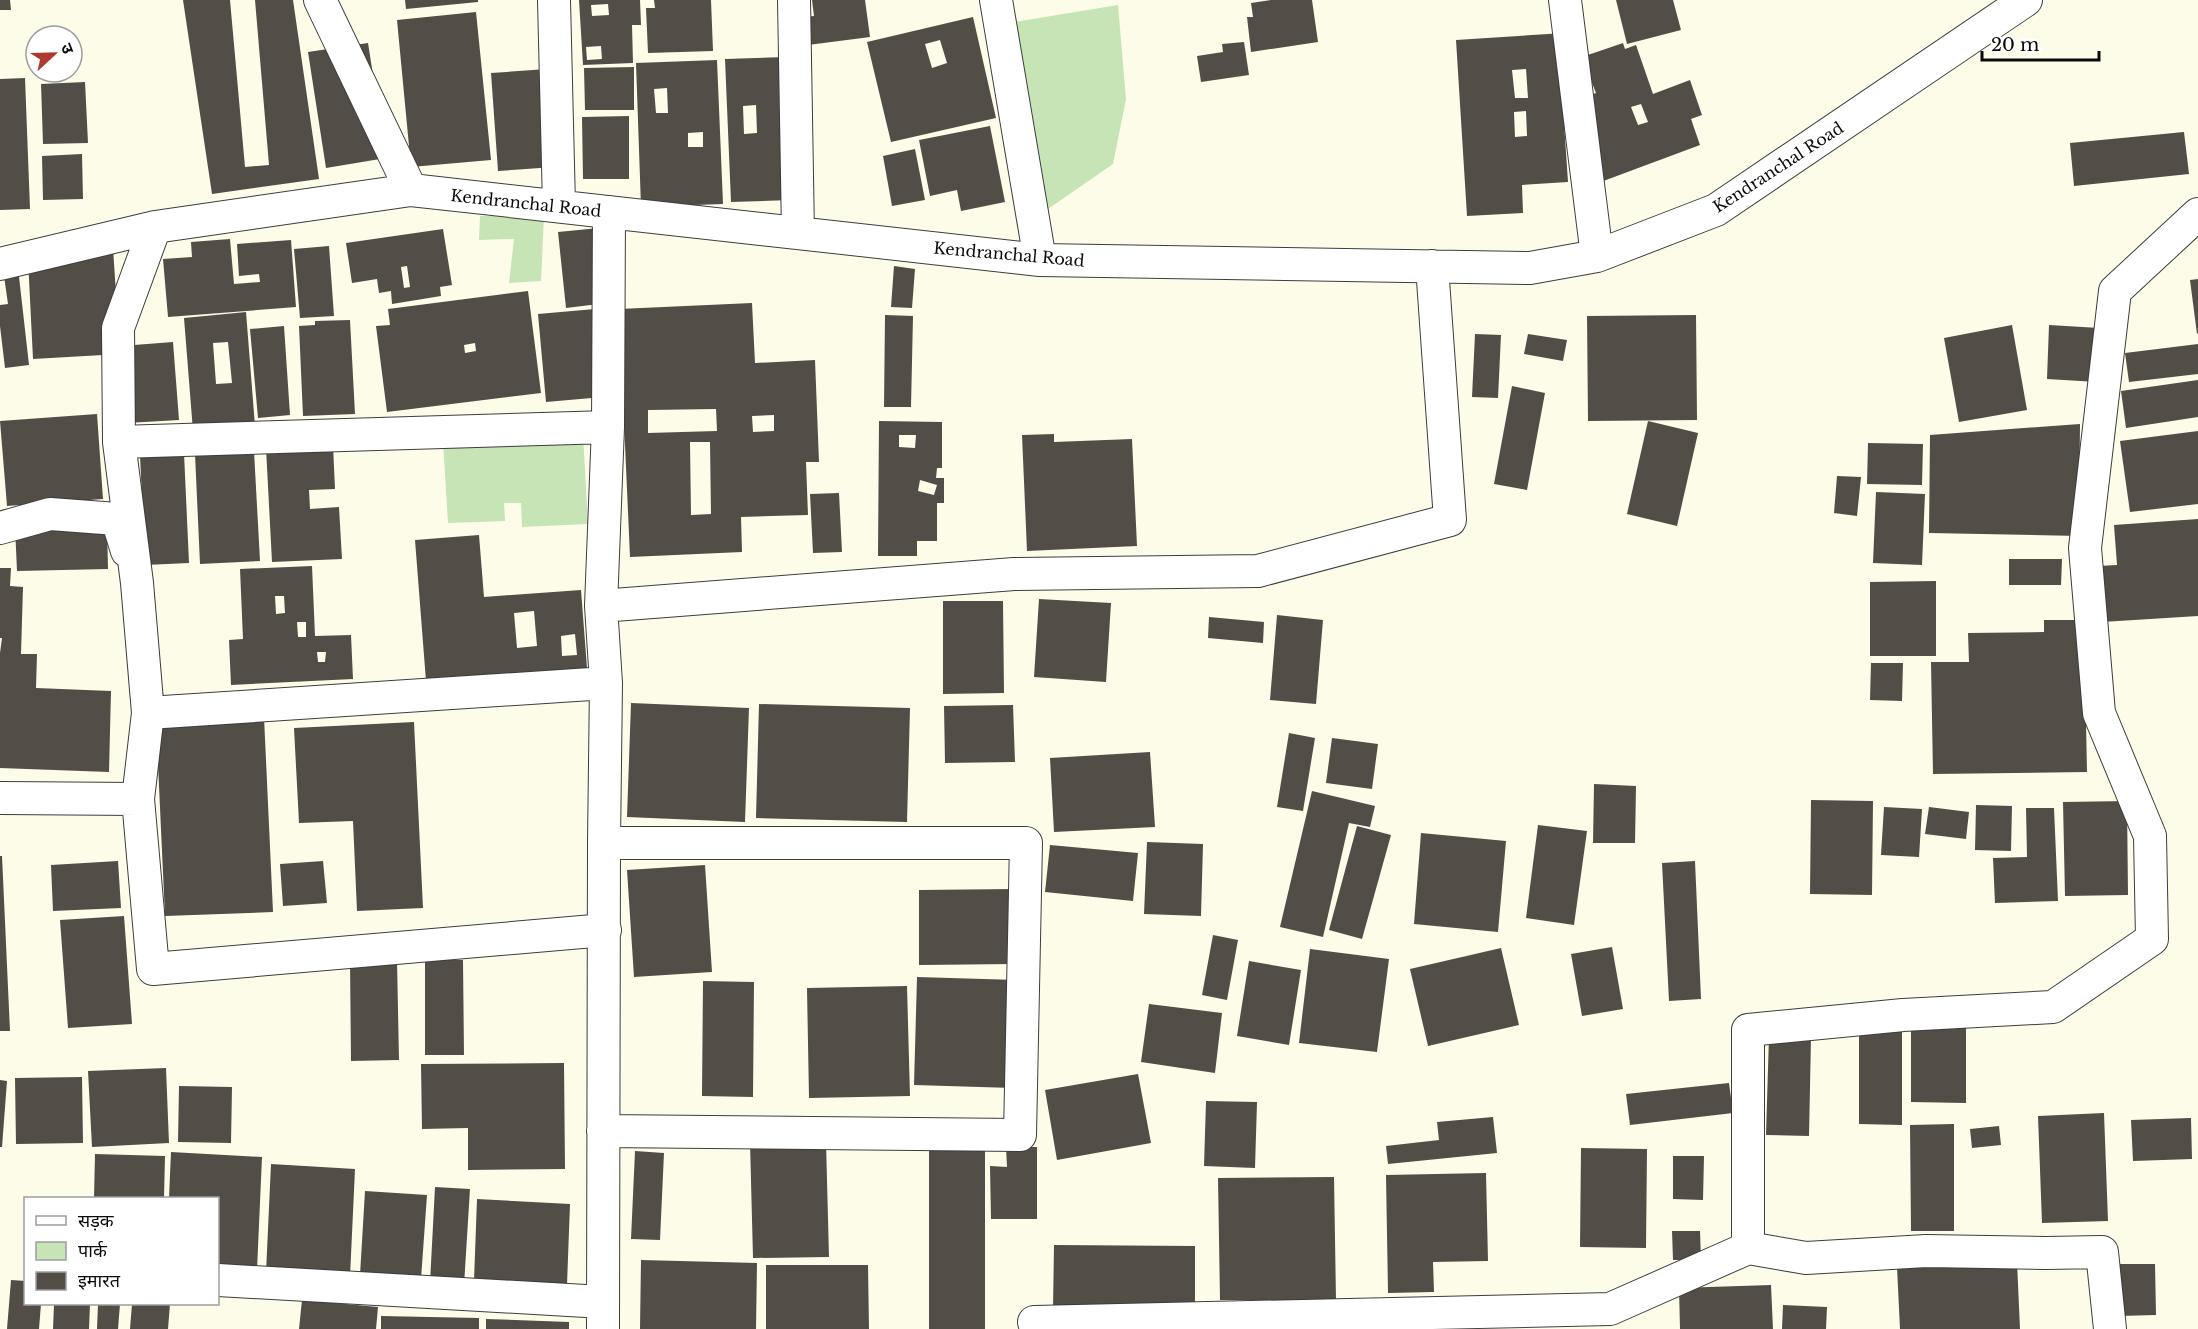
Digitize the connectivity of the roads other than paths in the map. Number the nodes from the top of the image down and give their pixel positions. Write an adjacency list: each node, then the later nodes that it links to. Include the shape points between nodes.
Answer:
1 (320, 0): 7 (street)
2 (554, 0): 8 (street)
3 (794, 0): 12 (street)
4 (996, 0): 14 (street)
5 (1564, 0): 13 (street)
6 (2026, 0): 13 (street, Kendranchal Road, via 1716,210)
7 (411, 190): 8 (street, Kendranchal Road); 11 (street, Kendranchal Road)
8 (559, 206): 9 (street, Kendranchal Road)
9 (609, 212): 12 (street, Kendranchal Road); 17 (street)
10 (2198, 214): 29 (street, via 2115,291 2085,549 2099,713 2150,836 2152,939 2053,1007 1903,1015 1748,1030)
11 (155, 227): 15 (street, Kendranchal Road); 18 (street, via 118,328)
12 (798, 233): 14 (street, Kendranchal Road)
13 (1597, 256): 16 (street, Kendranchal Road, via 1530,268)
14 (1040, 260): 16 (street, Kendranchal Road)
15 (0, 264)
16 (1432, 266): 21 (street, via 1450,520 1258,571 1014,574)
17 (608, 427): 18 (street); 21 (street)
18 (119, 442): 20 (street)
19 (0, 528): 20 (street, via 50,513 117,519)
20 (137, 583): 23 (street)
21 (601, 606): 22 (street)
22 (606, 683): 23 (street); 26 (street)
23 (148, 713): 25 (street)
24 (0, 798): 25 (street)
25 (138, 799): 27 (street, via 153,969)
26 (604, 843): 27 (street); 28 (street, via 1026,843 1020,1135)
27 (605, 930): 28 (street)
28 (603, 1131): 31 (street)
29 (1748, 1248): 32 (street, via 1610,1309 1034,1322); 33 (street, via 1806,1258 1926,1251 2102,1252)
30 (219, 1280): 31 (street)
31 (603, 1315)
32 (1036, 1329)
33 (2110, 1329)

